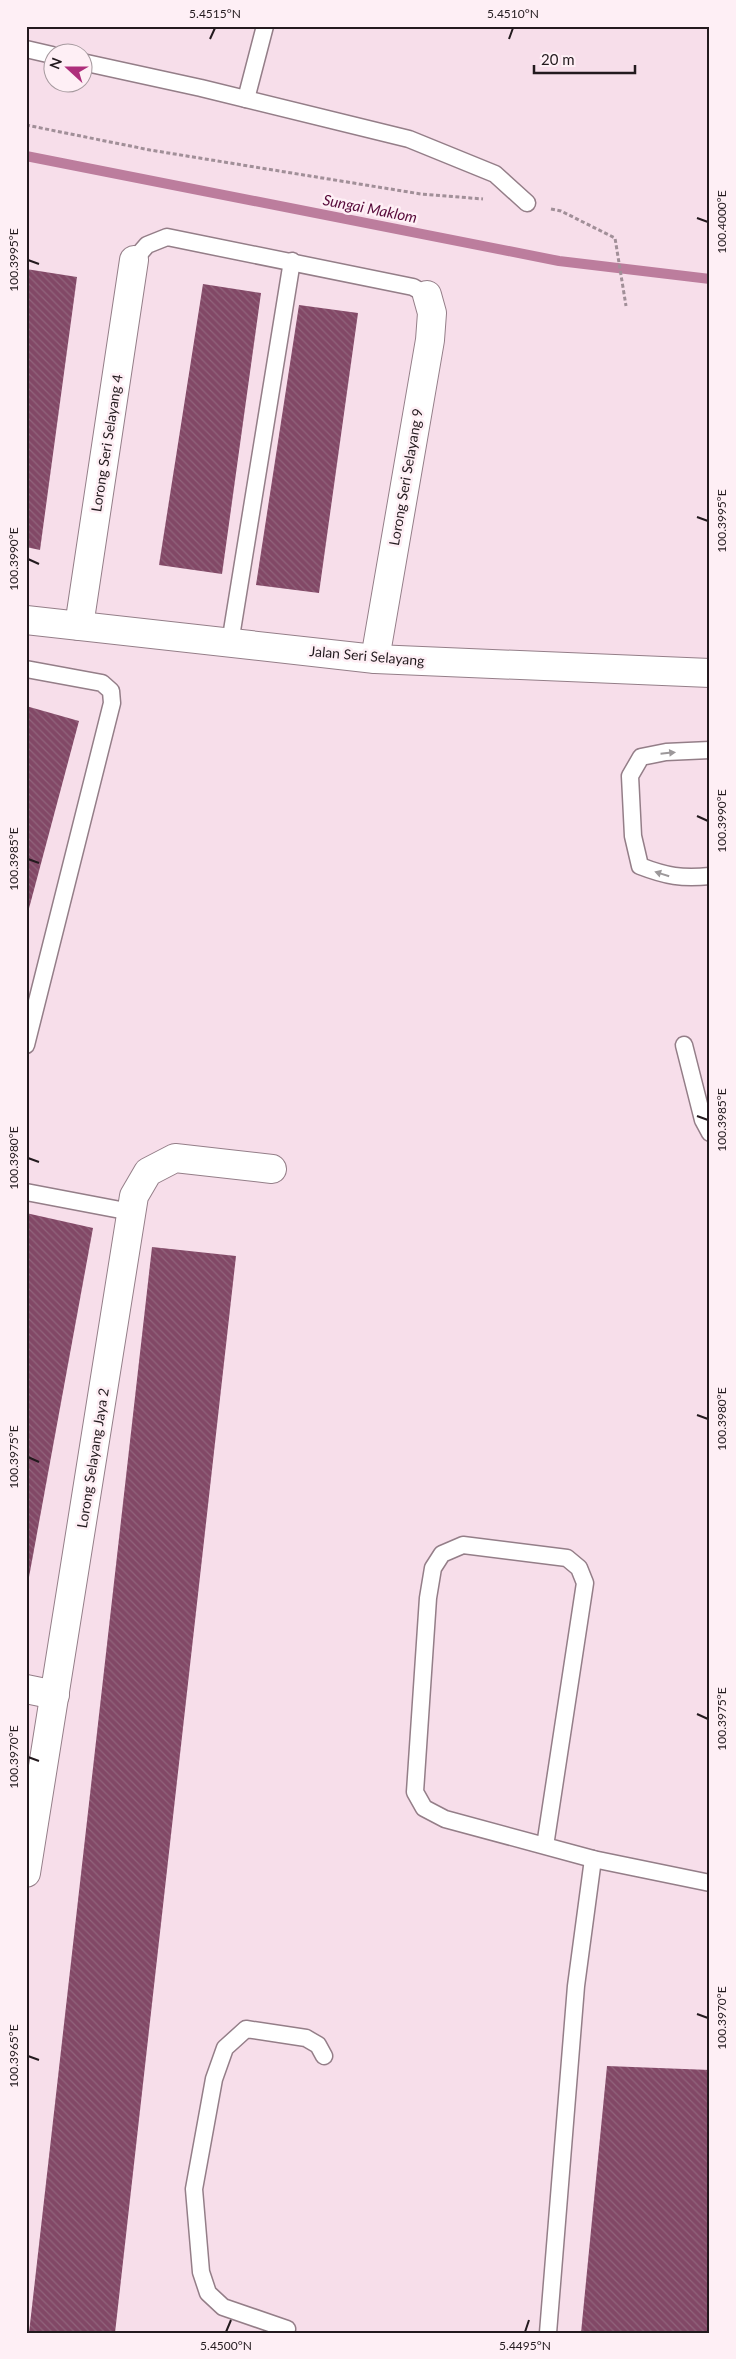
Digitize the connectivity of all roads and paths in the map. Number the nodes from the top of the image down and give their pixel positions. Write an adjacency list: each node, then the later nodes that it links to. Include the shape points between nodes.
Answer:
1 (265, 26): 5 (lane)
2 (26, 49): 3 (lane)
3 (42, 53)
4 (92, 64): 5 (lane)
5 (246, 100): 7 (lane, via 409,139 495,174)
6 (26, 124): 7 (path, via 150,150 421,194)
7 (527, 203): 11 (path, via 561,211 615,238)
8 (134, 260): 9 (lane, via 147,245 167,237); 13 (street, Lorong Seri Selayang 4)
9 (292, 261): 10 (lane, via 413,287); 14 (lane)
10 (427, 295): 15 (street, Lorong Seri Selayang 9, via 432,313 430,340)
11 (626, 306)
12 (26, 620): 13 (street, Jalan Seri Selayang)
13 (79, 626): 14 (street, Jalan Seri Selayang)
14 (230, 643): 15 (street, Jalan Seri Selayang)
15 (375, 659): 17 (street, Jalan Seri Selayang)
16 (26, 669): 20 (lane, via 102,683 111,691 112,703)
17 (710, 673)
18 (710, 750): 19 (lane, one-way to 18, via 664,876 640,866 632,836 630,776 641,757)
19 (710, 876)
20 (26, 1045)
21 (684, 1046): 22 (lane, via 703,1120)
22 (710, 1133)
23 (272, 1168): 25 (street, Lorong Selayang Jaya 2, via 175,1158 148,1172 134,1196)
24 (26, 1192): 25 (lane)
25 (132, 1212): 27 (street, Lorong Selayang Jaya 2)
26 (26, 1689): 27 (street)
27 (55, 1695): 30 (street, Lorong Selayang Jaya 2)
28 (545, 1846): 28 (lane, via 445,1819 424,1808 415,1792 428,1598 434,1568 442,1554 463,1545 567,1558 579,1568 585,1583); 29 (lane)
29 (594, 1859): 31 (lane); 34 (lane, via 576,1986)
30 (26, 1873)
31 (710, 1883)
32 (324, 2056): 33 (lane, via 318,2045 306,2038 246,2029 225,2048 214,2079 194,2189 201,2272 208,2293 223,2307)
33 (287, 2329)
34 (548, 2333)

